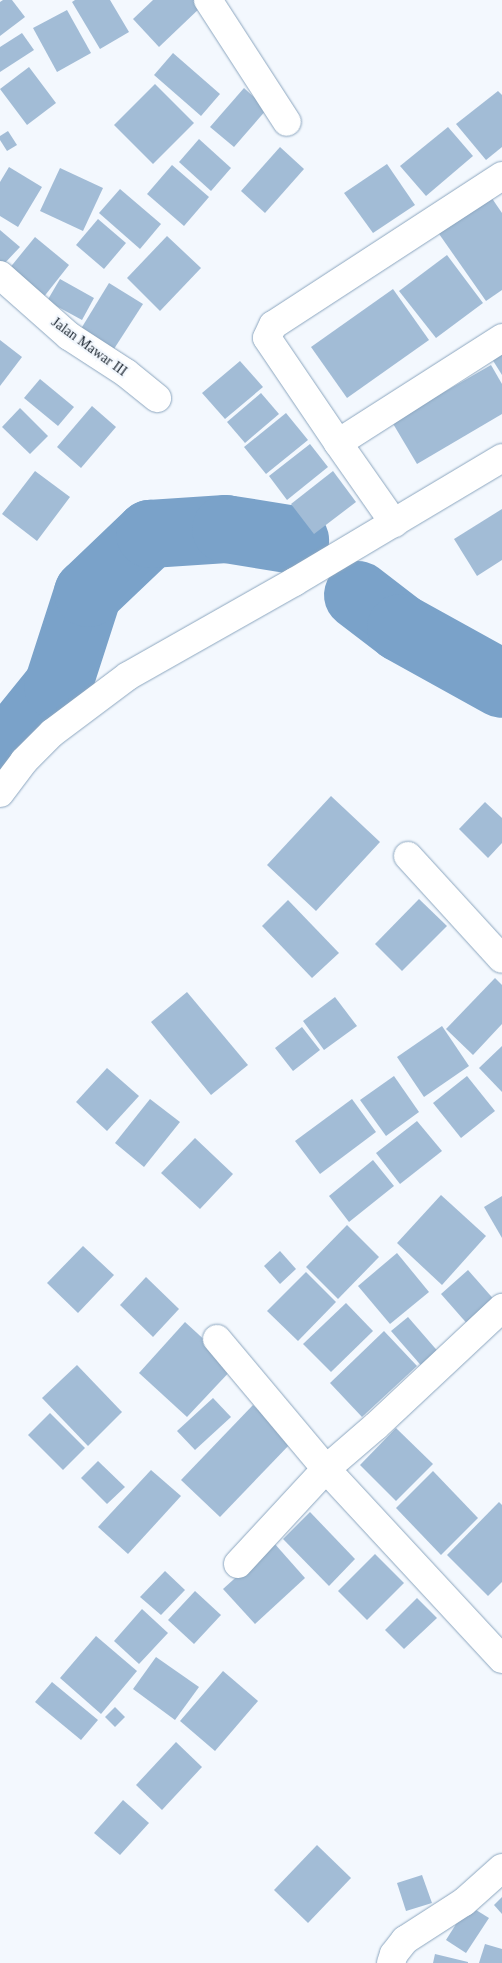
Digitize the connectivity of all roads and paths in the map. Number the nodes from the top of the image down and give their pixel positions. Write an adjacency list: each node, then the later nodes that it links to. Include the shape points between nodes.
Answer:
1 (208, 0): 2 (street)
2 (287, 122)
3 (502, 176): 7 (street, via 273,325 269,331 268,342)
4 (0, 275): 6 (street, Jalan Mawar III, via 69,336)
5 (502, 338): 7 (street)
6 (157, 398)
7 (338, 443): 9 (street)
8 (502, 458): 9 (street)
9 (394, 523): 10 (street, via 128,676 52,733)
10 (0, 792)
11 (408, 856): 12 (street)
12 (502, 959)
13 (502, 1308): 15 (street)
14 (217, 1339): 15 (street)
15 (326, 1469): 16 (street); 17 (street)
16 (238, 1564)
17 (502, 1659)
18 (502, 1868): 19 (street, via 464,1902 405,1940)
19 (391, 1963)

